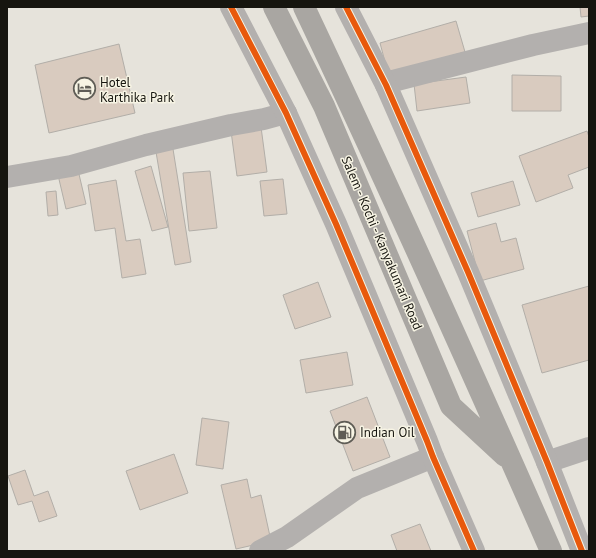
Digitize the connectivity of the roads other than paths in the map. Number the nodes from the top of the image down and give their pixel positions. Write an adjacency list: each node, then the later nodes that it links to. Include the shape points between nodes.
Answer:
1 (231, 7): 7 (street)
2 (274, 7): 11 (highway, Salem - Kochi - Kanyakumari Road, via 324,106 451,406)
3 (304, 7): 11 (highway, Salem - Kochi - Kanyakumari Road)
4 (346, 7): 6 (street)
5 (589, 33): 6 (street, via 511,50)
6 (386, 85): 12 (street)
7 (286, 113): 8 (street, via 146,145 71,166); 10 (street, via 339,231)
8 (7, 176)
9 (589, 448): 12 (street)
10 (433, 457): 13 (street, via 357,488 287,537); 14 (street)
11 (512, 462): 15 (highway, Salem - Kochi - Kanyakumari Road)
12 (547, 462): 16 (street)
13 (260, 551)
14 (474, 551)
15 (551, 551)
16 (582, 551)

